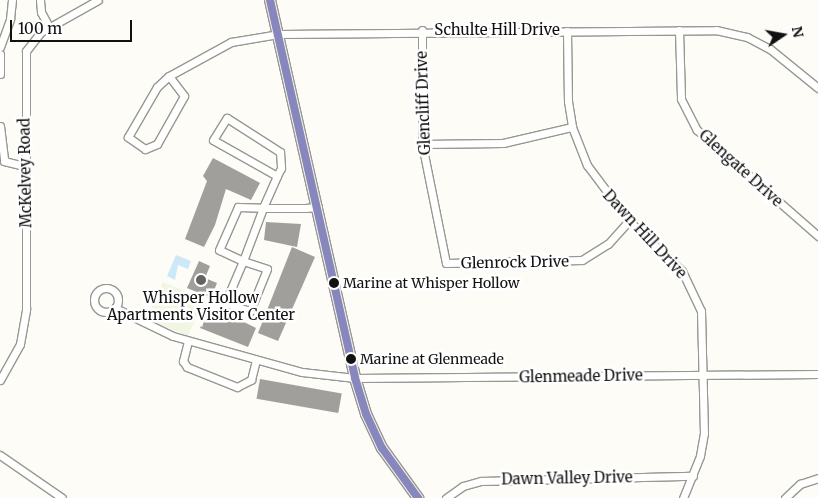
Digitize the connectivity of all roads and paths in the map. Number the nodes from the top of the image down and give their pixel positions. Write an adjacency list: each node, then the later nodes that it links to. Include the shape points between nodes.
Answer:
1 (12, 0): 10 (street, via 10,18)
2 (40, 0): 5 (street, via 39,6)
3 (98, 0): 5 (street, McKelvey Road)
4 (270, 0): 9 (main road)
5 (49, 27): 18 (street, McKelvey Road, via 34,38 26,50)
6 (422, 30): 8 (street, Schulte Hill Drive); 9 (street, Schulte Hill Drive); 17 (street, Glencliff Drive)
7 (679, 30): 8 (street, Schulte Hill Drive); 14 (street, Schulte Hill Drive, via 716,30 747,37 790,63); 23 (street, Glengate Drive, via 681,99 697,130)
8 (567, 31): 16 (street, Dawn Hill Drive, via 568,101)
9 (279, 34): 13 (street, Schulte Hill Drive, via 231,42); 20 (main road)
10 (0, 47)
11 (0, 54): 12 (street)
12 (0, 74)
13 (169, 76): 13 (street, Schulte Hill Drive, via 184,96 158,144 145,149 128,137 157,88)
14 (818, 88)
15 (0, 126): 18 (street, via 4,161)
16 (572, 127): 17 (street, via 503,143); 22 (street, Dawn Hill Drive, via 587,165)
17 (422, 144): 25 (street, Glencliff Drive)
18 (24, 166): 32 (street, McKelvey Road, via 24,328 20,344)
19 (277, 176): 19 (street, via 280,152 227,118 213,140); 21 (street)
20 (318, 207): 21 (street); 31 (main road)
21 (263, 208): 24 (street); 24 (street, via 238,207 219,250)
22 (629, 221): 25 (street, Glenrock Drive, via 608,244 582,260); 30 (street, Dawn Hill Drive, via 668,254 691,286 701,311)
23 (818, 236)
24 (243, 261): 24 (street, via 225,303 250,311 267,269)
25 (446, 263)
26 (115, 308): 27 (street, Glenmeade Drive)
27 (188, 341): 28 (street, Glenmeade Drive); 28 (street, via 183,361 187,367 238,387 251,380)
28 (256, 360): 31 (street, Glenmeade Drive, via 302,372)
29 (818, 374): 30 (street, Glenmeade Drive)
30 (703, 375): 31 (street, Glenmeade Drive); 34 (street, Dawn Hill Drive, via 704,433)
31 (355, 378): 37 (main road, via 366,414 382,448)
32 (0, 380)
33 (0, 455): 36 (street)
34 (693, 476): 38 (street, Dawn Valley Drive, via 481,481 463,486); 39 (street, Dawn Hill Drive)
35 (818, 478): 40 (street, via 800,484)
36 (62, 498)
37 (418, 498)
38 (446, 498)
39 (683, 498)
40 (785, 498)

